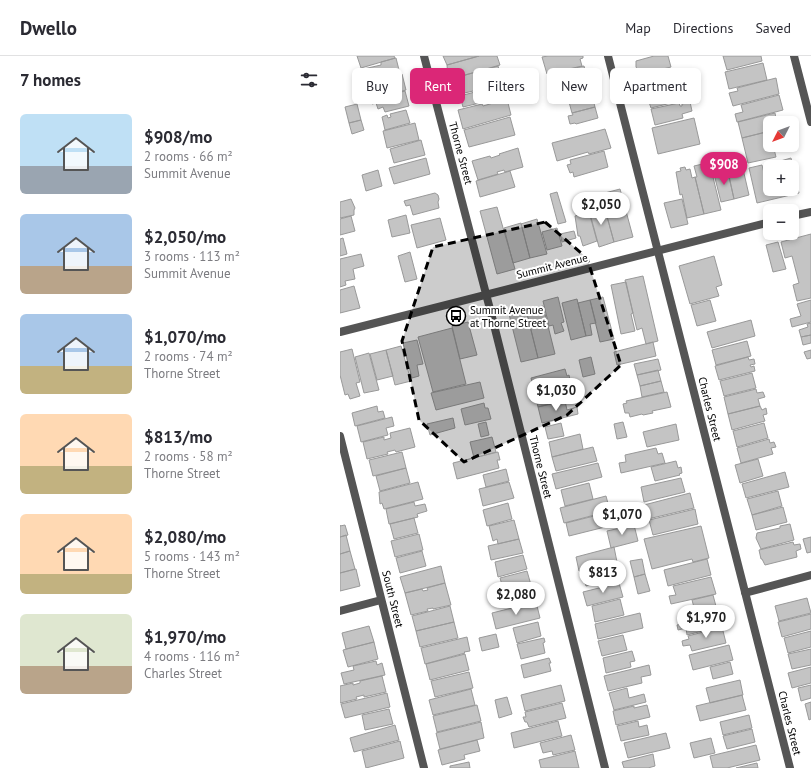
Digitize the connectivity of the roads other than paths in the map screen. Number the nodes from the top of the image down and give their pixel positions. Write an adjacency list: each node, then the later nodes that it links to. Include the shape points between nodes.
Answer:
1 (424, 56): 9 (street, Thorne Street)
2 (608, 56): 8 (street, Charles Street)
3 (794, 56): 4 (street)
4 (811, 122)
5 (811, 212): 6 (street)
6 (799, 215)
7 (763, 224): 8 (street, Summit Avenue)
8 (658, 250): 9 (street, Summit Avenue); 13 (street, Charles Street)
9 (486, 294): 10 (street, Summit Avenue); 17 (street, Thorne Street)
10 (340, 332)
11 (340, 436): 14 (street, South Street)
12 (811, 575): 13 (street)
13 (745, 593): 18 (street, Charles Street)
14 (381, 600): 15 (street); 16 (street, South Street)
15 (340, 611)
16 (424, 768)
17 (605, 768)
18 (790, 768)

